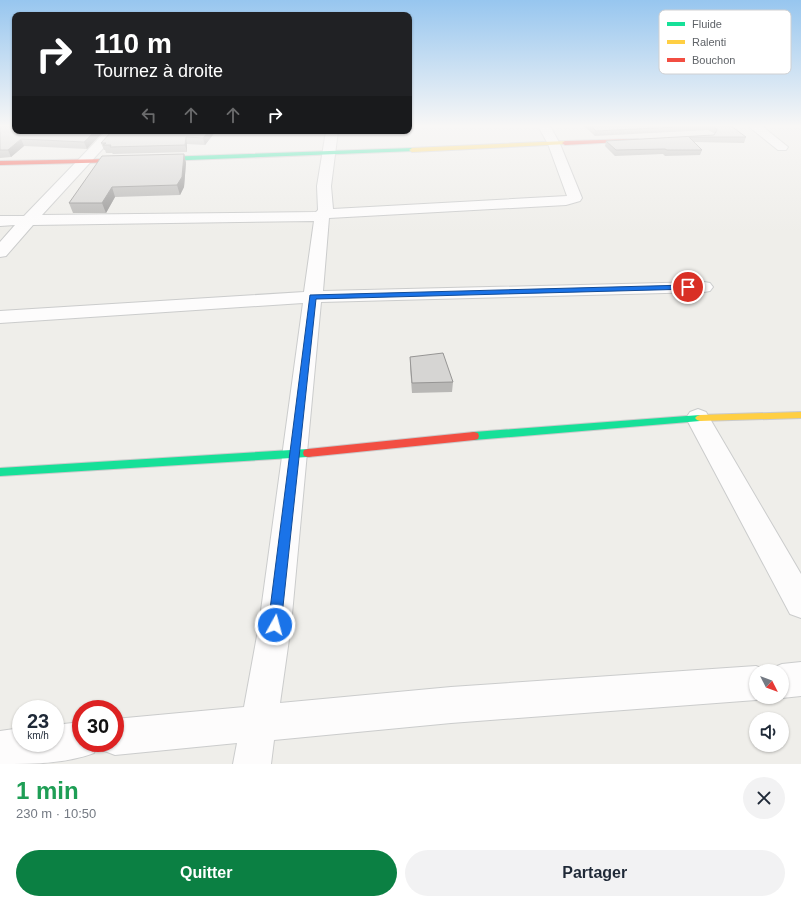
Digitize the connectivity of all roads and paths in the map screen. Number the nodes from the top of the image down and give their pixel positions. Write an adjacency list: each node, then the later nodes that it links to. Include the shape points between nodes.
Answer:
1 (86, 161): 7 (street)
2 (58, 162): 5 (street)
3 (327, 162): 6 (street)
4 (561, 162): 6 (street, via 575,198 566,201)
5 (0, 163)
6 (324, 215): 7 (street); 11 (street)
7 (28, 220): 8 (street); 9 (street)
8 (0, 221)
9 (0, 252)
10 (704, 287): 11 (street)
11 (312, 297): 12 (street); 15 (street)
12 (0, 317)
13 (801, 415): 14 (street)
14 (698, 418): 15 (street, via 501,433); 17 (street)
15 (294, 454): 16 (street); 21 (street, via 275,625)
16 (0, 472)
17 (801, 603)
18 (801, 680): 19 (street)
19 (789, 681)
20 (749, 684): 21 (street)
21 (258, 722): 22 (street); 25 (street)
22 (124, 736)
23 (12, 747): 24 (street)
24 (0, 748)
25 (252, 764)

